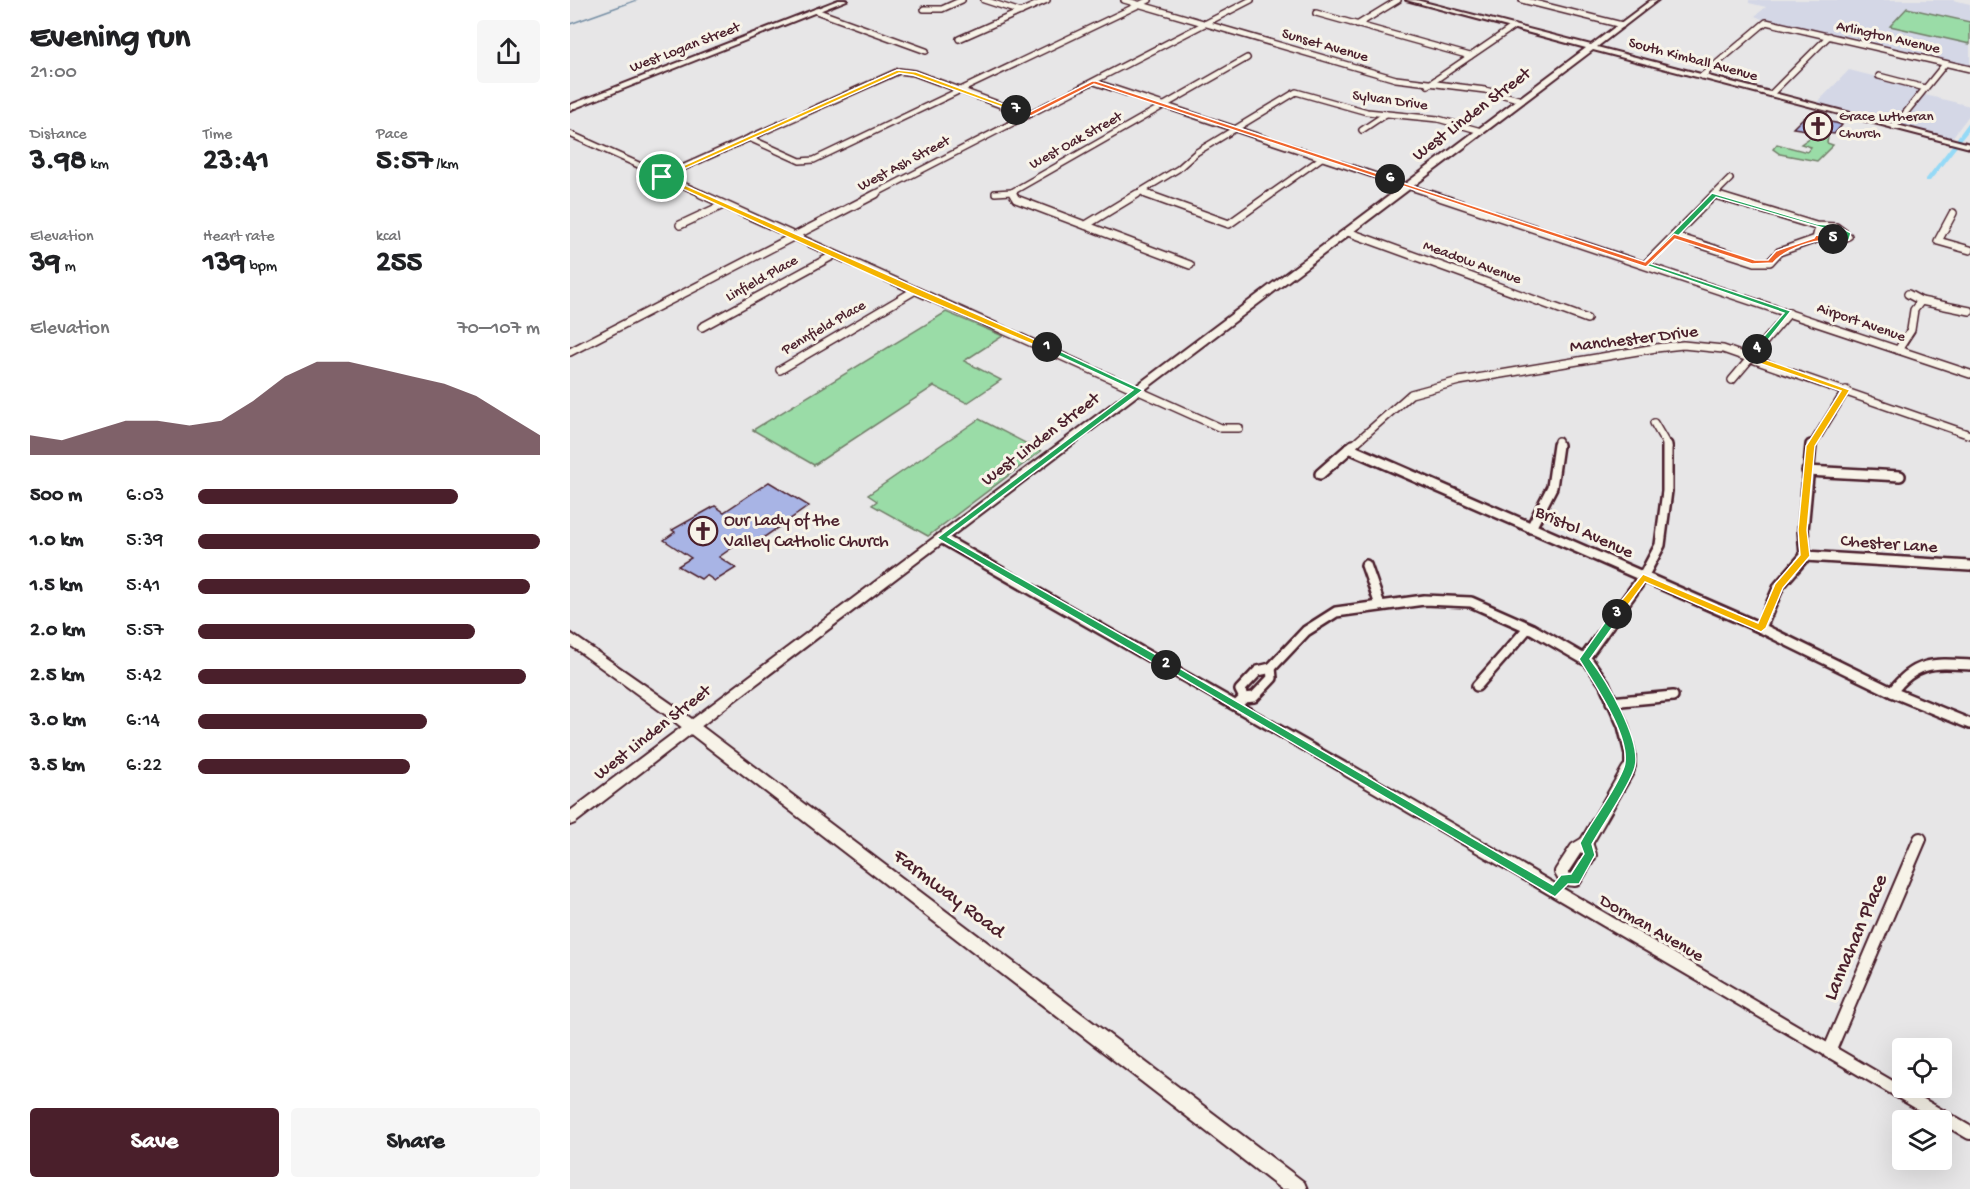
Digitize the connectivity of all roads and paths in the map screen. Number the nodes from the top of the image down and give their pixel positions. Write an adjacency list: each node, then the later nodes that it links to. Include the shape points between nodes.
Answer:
1 (844, 0): 14 (street, West Logan Street)
2 (962, 0): 13 (street, via 942,9)
3 (984, 0): 15 (street)
4 (1047, 0): 15 (street)
5 (1124, 0): 12 (street, Sunset Avenue)
6 (1149, 0): 12 (street)
7 (1251, 0): 17 (street, West Ash Street)
8 (1398, 0): 18 (street)
9 (1409, 0): 20 (street, South Kimball Avenue)
10 (1522, 0): 19 (street)
11 (1655, 0): 19 (street, West Linden Street)
12 (1139, 4): 17 (street, Sunset Avenue); 34 (street)
13 (924, 9)
14 (816, 11): 24 (street); 38 (street, West Logan Street)
15 (1021, 12): 22 (street)
16 (1316, 13): 18 (street)
17 (1205, 24): 31 (street, West Ash Street); 32 (street, Sunset Avenue)
18 (1357, 25): 25 (street)
19 (1622, 25): 23 (street, West Linden Street)
20 (1513, 27): 23 (street, South Kimball Avenue); 25 (street)
21 (1829, 36): 27 (street, Arlington Avenue); 29 (street, Arlington Avenue, via 1766,22); 35 (street)
22 (959, 39)
23 (1592, 47): 29 (street, South Kimball Avenue); 36 (street, West Linden Street)
24 (926, 51)
25 (1470, 56): 32 (street)
26 (1247, 58): 37 (street, West Oak Street)
27 (1945, 64): 28 (street, Arlington Avenue); 33 (street)
28 (1970, 69)
29 (1702, 76): 35 (street, South Kimball Avenue)
30 (1879, 76): 33 (street)
31 (1094, 82): 37 (street, Airport Avenue); 40 (street, West Ash Street)
32 (1428, 85): 36 (street, Sunset Avenue, via 1485,90)
33 (1925, 88): 41 (street)
34 (960, 90): 40 (street); 46 (street, via 899,71); 46 (street, via 806,163)
35 (1771, 94): 41 (street, South Kimball Avenue)
36 (1522, 100): 44 (street, West Linden Street)
37 (1164, 105): 42 (street, Airport Avenue); 52 (street, West Oak Street)
38 (570, 108)
39 (1386, 114): 42 (street, Sylvan Drive, via 1350,109 1296,92); 43 (street); 44 (street, Sylvan Drive, via 1438,119)
40 (1028, 115): 64 (street, West Ash Street)
41 (1894, 127): 47 (street, South Kimball Avenue)
42 (1236, 129): 48 (street, Airport Avenue); 53 (street)
43 (1362, 130)
44 (1481, 130): 51 (street, West Linden Street)
45 (570, 134): 49 (street)
46 (749, 138): 49 (street)
47 (1970, 146)
48 (1323, 158): 51 (street, Airport Avenue); 53 (street, via 1229,224)
49 (662, 177): 56 (street)
50 (1730, 179): 55 (street)
51 (1409, 186): 61 (street, West Linden Street); 67 (street, Airport Avenue)
52 (1012, 192): 54 (street); 59 (street, via 1017,199)
53 (1141, 192): 59 (street)
54 (995, 193)
55 (1714, 195): 60 (street); 62 (street)
56 (723, 205): 58 (street); 64 (street)
57 (1953, 213): 65 (street, via 1938,241)
58 (680, 225)
59 (1086, 225): 68 (street)
60 (1816, 226): 63 (street); 63 (street, via 1836,227 1848,236)
61 (1348, 232): 74 (street, Meadow Avenue); 82 (street, West Linden Street)
62 (1674, 236): 63 (street, via 1755,262 1770,262 1779,252); 67 (street)
63 (1818, 236)
64 (794, 237): 66 (street); 77 (street, West Ash Street)
65 (1970, 250)
66 (834, 255): 69 (street); 75 (street, Linfield Place)
67 (1646, 264): 73 (street, Airport Avenue)
68 (1190, 265)
69 (914, 291): 79 (street, Pennfield Place); 82 (street)
70 (1908, 294): 71 (street)
71 (1920, 301): 72 (street); 76 (street, via 1914,310 1911,330)
72 (1970, 310)
73 (1789, 313): 76 (street, Airport Avenue); 78 (street)
74 (1587, 319)
75 (702, 327)
76 (1898, 350): 80 (street, Airport Avenue)
77 (570, 352)
78 (1750, 357): 81 (street); 83 (street, Manchester Drive); 88 (street, Manchester Drive, via 1709,345 1683,345 1459,381 1411,394)
79 (780, 370)
80 (1970, 374)
81 (1732, 380)
82 (1138, 390): 85 (street, via 1221,428); 93 (street, West Linden Street)
83 (1846, 390): 86 (street, Manchester Drive); 89 (street, via 1810,446)
84 (1654, 423): 97 (street, via 1668,447 1668,479 1660,545)
85 (1239, 428)
86 (1970, 435)
87 (1558, 441): 92 (street, via 1549,500)
88 (1349, 448): 90 (street, Manchester Drive); 92 (street, Bristol Avenue)
89 (1807, 471): 91 (street); 94 (street)
90 (1320, 474)
91 (1900, 476)
92 (1531, 528): 97 (street, Bristol Avenue)
93 (941, 538): 108 (street, Dorman Avenue); 111 (street, West Linden Street)
94 (1805, 556): 96 (street, Chester Lane); 100 (street, via 1779,586)
95 (1366, 566): 98 (street)
96 (1970, 566)
97 (1643, 577): 100 (street, Bristol Avenue); 102 (street)
98 (1380, 605): 99 (street, via 1450,599 1474,602); 104 (street, via 1333,613 1292,643)
99 (1528, 628): 102 (street, via 1565,645); 105 (street)
100 (1761, 628): 106 (street, Bristol Avenue)
101 (570, 638): 111 (main road, Farmway Road)
102 (1584, 659): 109 (street)
103 (1970, 665): 106 (street, via 1915,666 1902,676)
104 (1271, 668): 108 (street, via 1272,678 1254,697); 108 (street, via 1258,671 1240,690)
105 (1478, 686)
106 (1892, 692): 110 (street, Bristol Avenue)
107 (1673, 696): 109 (street)
108 (1240, 702): 114 (street, Dorman Avenue)
109 (1611, 702): 114 (street, via 1627,738 1630,766 1586,843 1590,855 1575,880 1565,879)
110 (1970, 724)
111 (690, 726): 112 (street, West Linden Street); 117 (main road, Farmway Road)
112 (570, 819)
113 (1920, 839): 115 (street, Lannahan Place)
114 (1555, 892): 115 (street, Dorman Avenue)
115 (1829, 1052): 116 (street, Dorman Avenue)
116 (1970, 1133)
117 (1297, 1189)

